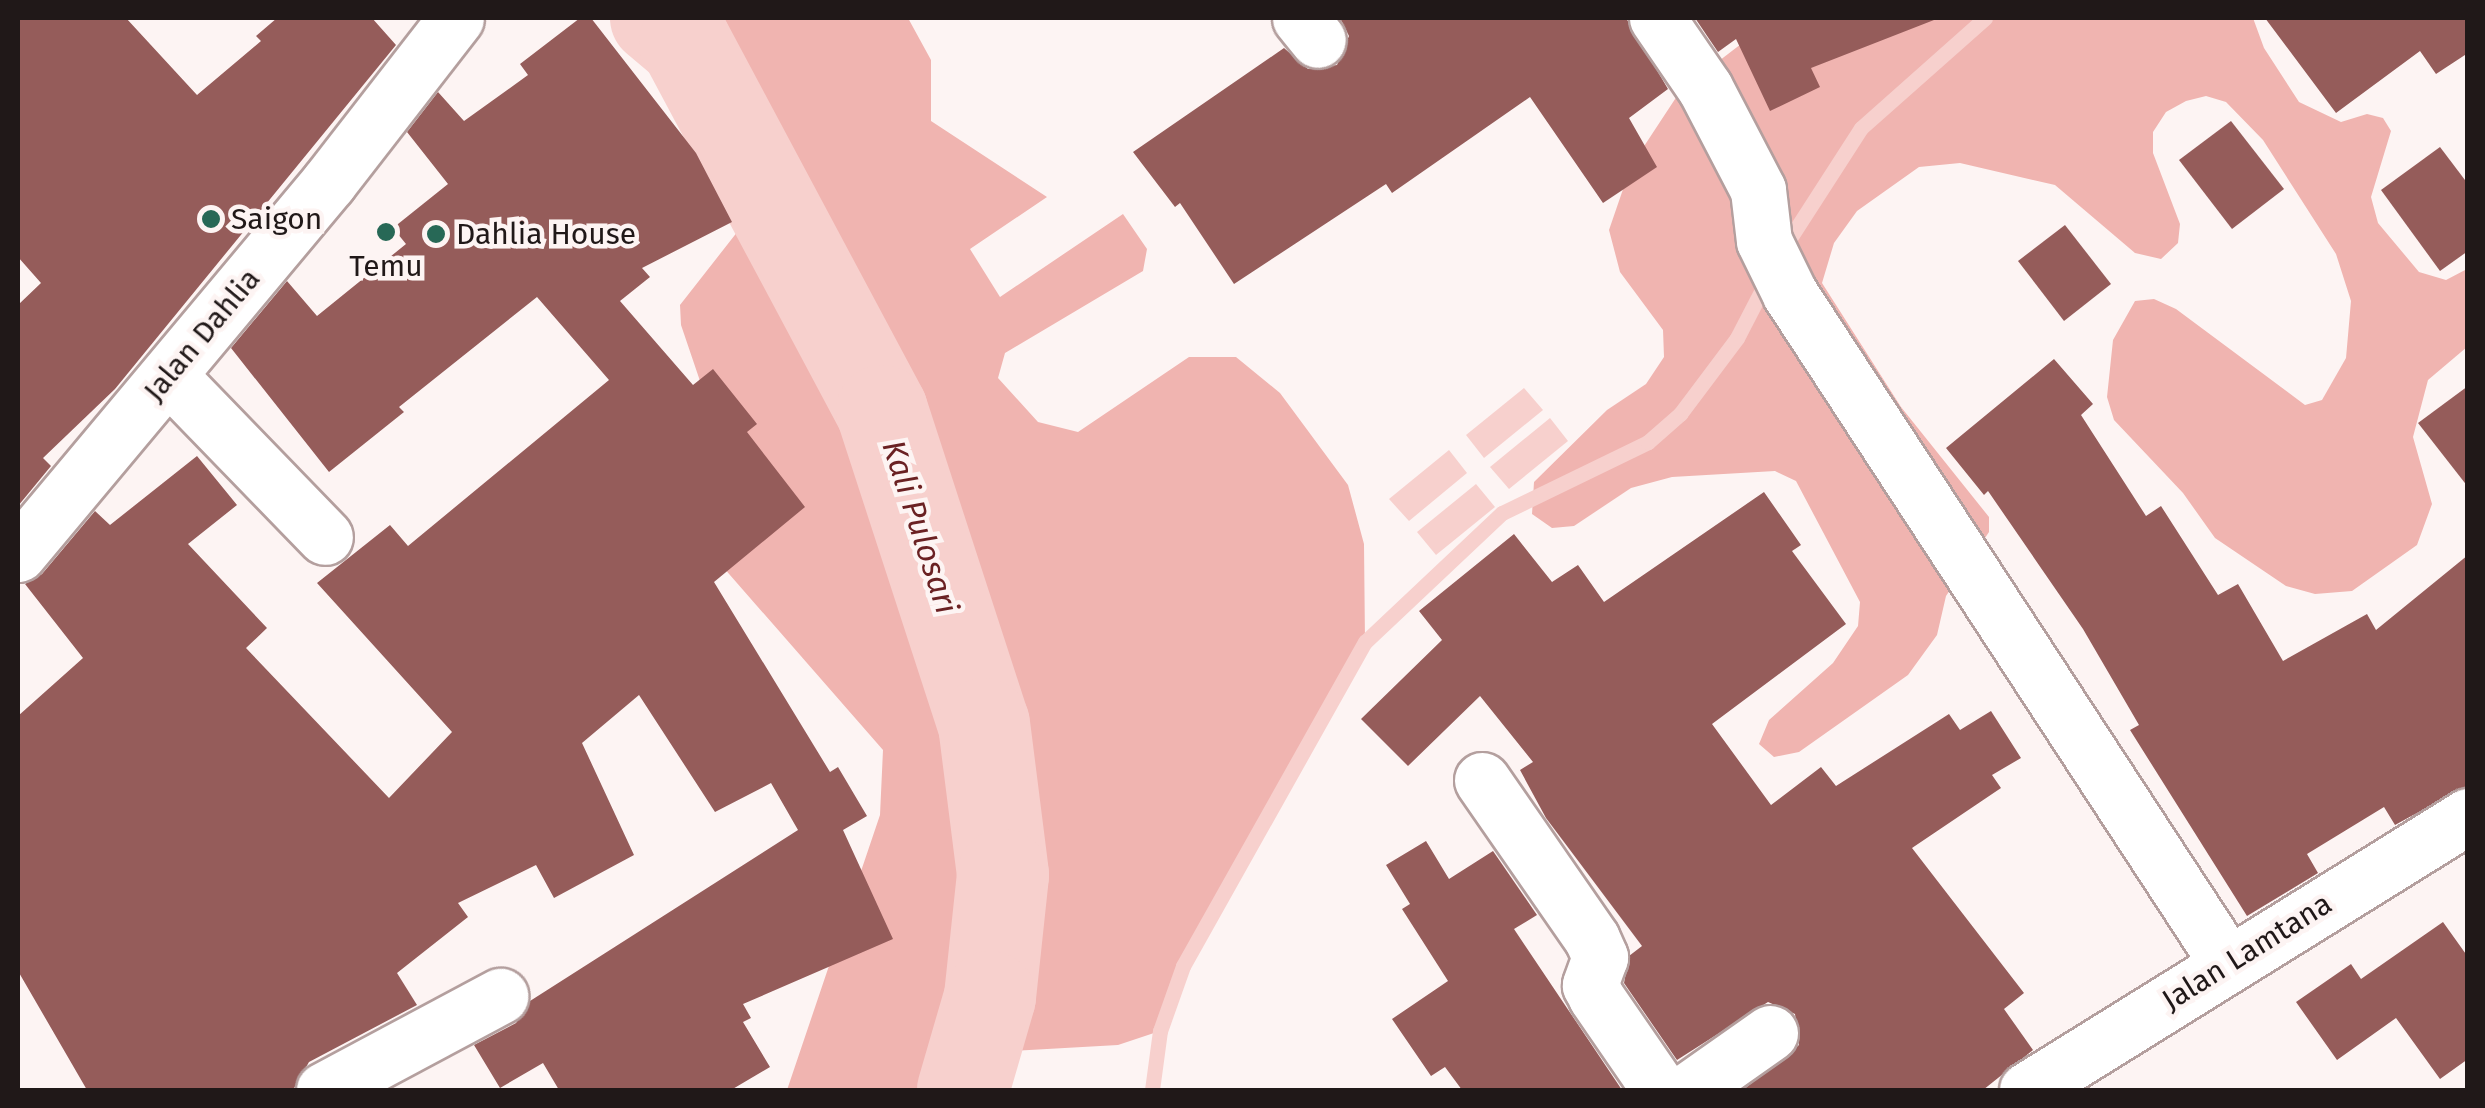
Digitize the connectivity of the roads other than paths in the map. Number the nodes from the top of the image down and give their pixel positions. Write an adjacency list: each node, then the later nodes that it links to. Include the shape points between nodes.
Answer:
1 (456, 18): 3 (street, Jalan Dahlia)
2 (1657, 18): 8 (street, via 1705,88 1758,190 1764,242 1790,294)
3 (169, 376): 4 (street); 5 (street, Jalan Dahlia)
4 (325, 537)
5 (18, 554)
6 (1482, 780): 12 (street, via 1592,939 1600,958 1590,985)
7 (2468, 816): 8 (street, Jalan Lamtana)
8 (2228, 964): 14 (street, Jalan Lamtana)
9 (500, 996): 11 (street)
10 (1770, 1033): 13 (street)
11 (324, 1090)
12 (1660, 1090)
13 (1689, 1090)
14 (2026, 1090)

